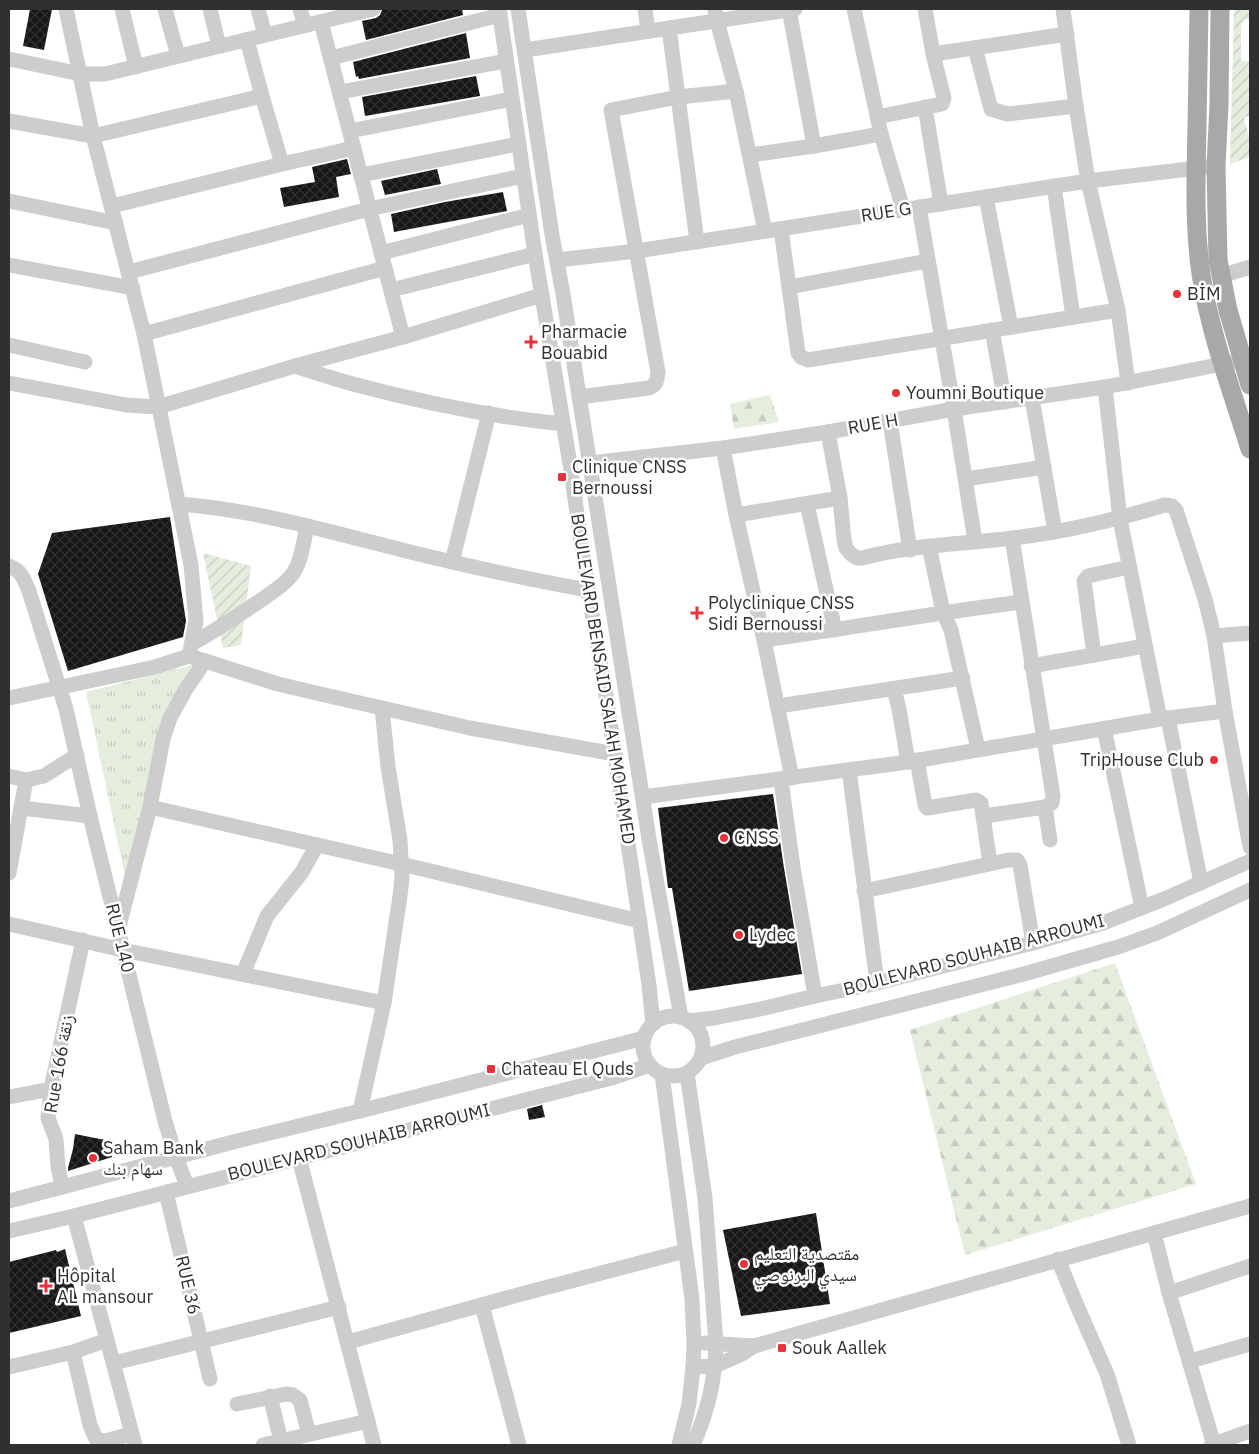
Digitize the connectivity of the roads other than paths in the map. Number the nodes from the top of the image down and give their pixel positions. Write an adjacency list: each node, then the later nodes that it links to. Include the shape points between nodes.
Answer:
1 (66, 9): 35 (street)
2 (122, 9): 34 (street)
3 (165, 9): 30 (street)
4 (210, 9): 26 (street)
5 (258, 9): 24 (street)
6 (300, 9): 20 (street)
7 (374, 9): 16 (street)
8 (518, 9): 28 (street, BOULEVARD BENSAID SALAH MOHAMED)
9 (645, 9): 22 (street)
10 (791, 9): 18 (street); 49 (street)
11 (854, 9): 43 (street)
12 (925, 9): 29 (street)
13 (1063, 9): 23 (street)
14 (1199, 9): 54 (main road)
15 (1220, 9): 53 (main road)
16 (352, 11): 19 (street)
17 (499, 12): 31 (street); 33 (street, BOULEVARD BENSAID SALAH MOHAMED)
18 (716, 15): 21 (street); 36 (street)
19 (321, 22): 20 (street); 31 (street)
20 (305, 25): 24 (street)
21 (668, 28): 22 (street); 39 (street)
22 (648, 31): 28 (street)
23 (1067, 34): 27 (street); 41 (street)
24 (265, 35): 25 (street)
25 (247, 40): 26 (street); 38 (street)
26 (219, 46): 30 (street)
27 (975, 48): 29 (street); 41 (street, via 991,109 1007,114)
28 (525, 50): 74 (street, BOULEVARD BENSAID SALAH MOHAMED)
29 (933, 54): 42 (street, via 944,98 942,104)
30 (178, 56): 34 (street)
31 (331, 58): 37 (street)
32 (9, 59): 35 (street)
33 (506, 61): 37 (street); 40 (street, BOULEVARD BENSAID SALAH MOHAMED)
34 (136, 67): 35 (street, via 106,74)
35 (81, 74): 47 (street)
36 (736, 91): 39 (street); 51 (street)
37 (340, 92): 45 (street)
38 (262, 96): 47 (street); 52 (street)
39 (678, 97): 70 (street); 71 (street, via 611,110)
40 (512, 99): 45 (street); 48 (street, BOULEVARD BENSAID SALAH MOHAMED)
41 (1076, 106): 57 (street)
42 (925, 107): 43 (street); 61 (street)
43 (877, 117): 46 (street)
44 (9, 121): 47 (street)
45 (350, 131): 50 (street)
46 (881, 134): 49 (street); 65 (street)
47 (93, 136): 62 (street)
48 (518, 144): 55 (street); 56 (street, BOULEVARD BENSAID SALAH MOHAMED)
49 (814, 146): 51 (street)
50 (354, 148): 52 (street); 55 (street)
51 (750, 155): 69 (street)
52 (282, 164): 62 (street)
53 (1216, 166): 54 (street, RUE G); 80 (main road)
54 (1196, 168): 57 (street, RUE G); 95 (main road, via 1201,274)
55 (361, 175): 64 (street)
56 (523, 176): 64 (street); 66 (street, BOULEVARD BENSAID SALAH MOHAMED)
57 (1088, 181): 58 (street, RUE G); 85 (street)
58 (1054, 186): 59 (street, RUE G); 86 (street)
59 (986, 197): 61 (street, RUE G); 87 (street)
60 (9, 201): 67 (street)
61 (941, 204): 63 (street, RUE G)
62 (112, 206): 67 (street)
63 (919, 207): 65 (street, RUE G); 75 (street)
64 (369, 208): 72 (street); 79 (street)
65 (903, 209): 68 (street, RUE G)
66 (529, 215): 72 (street); 73 (street, BOULEVARD BENSAID SALAH MOHAMED)
67 (116, 223): 79 (street)
68 (781, 229): 69 (street, RUE G); 81 (street)
69 (764, 231): 70 (street, RUE G)
70 (697, 242): 71 (street, RUE G)
71 (636, 251): 74 (street, RUE G); 101 (street, via 658,372 656,383 649,388)
72 (381, 253): 78 (street)
73 (535, 254): 83 (street); 84 (street, BOULEVARD BENSAID SALAH MOHAMED)
74 (557, 260): 101 (street, BOULEVARD BENSAID SALAH MOHAMED)
75 (928, 261): 81 (street); 91 (street)
76 (9, 266): 82 (street)
77 (1250, 267): 80 (street)
78 (385, 268): 83 (street); 89 (street)
79 (129, 272): 82 (street)
80 (1221, 276): 93 (main road)
81 (789, 287): 91 (street, via 798,353 804,359)
82 (133, 288): 89 (street)
83 (390, 290): 90 (street)
84 (542, 295): 90 (street); 108 (street, BOULEVARD BENSAID SALAH MOHAMED)
85 (1118, 310): 86 (street); 98 (street)
86 (1073, 317): 87 (street)
87 (1011, 327): 88 (street)
88 (992, 330): 91 (street); 103 (street)
89 (144, 334): 104 (street)
90 (403, 337): 96 (street)
91 (941, 338): 105 (street)
92 (9, 345): 94 (street)
93 (1242, 360): 95 (street, RUE H); 99 (main road)
94 (85, 362)
95 (1222, 364): 98 (street, RUE H); 111 (main road)
96 (295, 366): 104 (street); 106 (street, via 351,384)
97 (9, 383): 104 (street, via 126,405)
98 (1128, 383): 100 (street, RUE H)
99 (1250, 385)
100 (1105, 387): 102 (street, RUE H); 119 (street)
101 (579, 396): 112 (street, BOULEVARD BENSAID SALAH MOHAMED)
102 (1032, 398): 103 (street, RUE H); 113 (street)
103 (1005, 402): 105 (street, RUE H)
104 (158, 407): 116 (street)
105 (954, 410): 107 (street, RUE H); 114 (street)
106 (489, 413): 108 (street); 126 (street)
107 (890, 420): 109 (street, RUE H); 125 (street)
108 (563, 424): 129 (street, BOULEVARD BENSAID SALAH MOHAMED)
109 (828, 432): 110 (street, RUE H); 115 (street)
110 (723, 448): 112 (street, RUE H); 118 (street)
111 (1250, 449)
112 (590, 463): 159 (street, BOULEVARD BENSAID SALAH MOHAMED)
113 (1044, 467): 114 (street); 121 (street)
114 (966, 479): 123 (street)
115 (840, 498): 117 (street); 125 (street, via 844,540 846,548 854,556 862,558)
116 (178, 504): 120 (street, via 228,509); 137 (street, via 191,565 196,611)
117 (807, 504): 118 (street); 132 (street)
118 (736, 515): 135 (street)
119 (1120, 519): 121 (street); 128 (street); 134 (street, via 1165,506 1176,510)
120 (307, 526): 126 (street); 137 (street, via 292,576)
121 (1055, 532): 122 (street)
122 (1012, 538): 123 (street); 130 (street)
123 (975, 541): 124 (street)
124 (929, 546): 125 (street); 131 (street)
125 (910, 550)
126 (452, 562): 129 (street)
127 (9, 566): 142 (street, RUE 140, via 23,576)
128 (1130, 567): 136 (street); 138 (street, via 1088,576 1084,581)
129 (588, 590): 152 (street, BOULEVARD BENSAID SALAH MOHAMED)
130 (1022, 602): 131 (street); 140 (street)
131 (943, 612): 132 (street); 141 (street)
132 (835, 630): 135 (street)
133 (1250, 633): 134 (street)
134 (1214, 636): 147 (street)
135 (764, 640): 145 (street)
136 (1145, 646): 138 (street); 148 (street)
137 (191, 650): 139 (street); 142 (street, via 155,667)
138 (1094, 655): 140 (street)
139 (204, 661): 146 (street, via 278,684); 160 (street, via 170,718)
140 (1031, 666): 150 (street)
141 (963, 678): 143 (street); 151 (street)
142 (60, 688): 144 (street); 153 (street, RUE 140)
143 (894, 690): 145 (street); 154 (street)
144 (9, 698)
145 (778, 706): 157 (street)
146 (382, 708): 152 (street, via 470,728); 170 (street)
147 (1225, 711): 148 (street); 167 (street)
148 (1164, 719): 149 (street); 172 (street)
149 (1104, 728): 150 (street); 175 (street)
150 (1043, 738): 151 (street); 161 (street, via 1052,796 1052,803)
151 (978, 749): 154 (street)
152 (615, 754): 176 (street, BOULEVARD BENSAID SALAH MOHAMED)
153 (77, 755): 158 (street, via 44,776); 163 (street, RUE 140)
154 (913, 761): 155 (street); 164 (street, via 927,808 976,800 981,803)
155 (849, 770): 157 (street); 173 (street)
156 (9, 776): 158 (street)
157 (787, 779): 159 (street); 184 (street, via 793,867)
158 (26, 780): 162 (street)
159 (643, 797): 186 (street, BOULEVARD BENSAID SALAH MOHAMED)
160 (150, 806): 166 (street); 178 (street)
161 (1045, 807): 164 (street); 165 (street)
162 (21, 808): 163 (street); 169 (street)
163 (90, 816): 178 (street, RUE 140)
164 (984, 816): 171 (street)
165 (1050, 840)
166 (317, 845): 170 (street); 182 (street, via 302,872 267,916)
167 (1250, 847)
168 (1250, 861): 172 (street, BOULEVARD SOUHAIB ARROUMI)
169 (10, 863)
170 (401, 864): 176 (street); 185 (street, via 400,896)
171 (990, 864): 173 (street); 180 (street, via 1016,860 1020,865)
172 (1201, 883): 175 (street, BOULEVARD SOUHAIB ARROUMI)
173 (864, 890): 183 (street)
174 (1250, 890): 189 (street, BOULEVARD SOUHAIB ARROUMI, via 1118,948 744,1044)
175 (1142, 908): 180 (street, BOULEVARD SOUHAIB ARROUMI)
176 (640, 921): 187 (street, BOULEVARD BENSAID SALAH MOHAMED)
177 (9, 924): 179 (street)
178 (118, 928): 181 (street, RUE 140)
179 (83, 940): 181 (street); 192 (street, Rue 166 زنقة)
180 (1033, 943): 183 (street, BOULEVARD SOUHAIB ARROUMI)
181 (123, 950): 182 (street); 195 (street, RUE 140)
182 (243, 974): 185 (street)
183 (877, 982): 184 (street, BOULEVARD SOUHAIB ARROUMI)
184 (814, 996): 186 (street, BOULEVARD SOUHAIB ARROUMI, via 714,1018)
185 (384, 1003): 194 (street)
186 (685, 1019): 187 (street, via 666,1017); 189 (street, via 702,1038)
187 (654, 1024): 188 (street)
188 (644, 1038): 190 (street, via 644,1052); 194 (street, BOULEVARD SOUHAIB ARROUMI)
189 (701, 1058): 191 (street)
190 (656, 1070): 191 (street, via 677,1076); 196 (street, BOULEVARD SOUHAIB ARROUMI, via 615,1077); 205 (street)
191 (687, 1073): 214 (street, via 705,1198)
192 (51, 1089): 193 (street); 198 (street, Rue 166 زنقة, via 48,1118 56,1139)
193 (9, 1097)
194 (360, 1111): 195 (street, BOULEVARD SOUHAIB ARROUMI)
195 (176, 1157): 197 (street, RUE 140); 198 (street, BOULEVARD SOUHAIB ARROUMI)
196 (299, 1158): 197 (street, BOULEVARD SOUHAIB ARROUMI); 210 (street)
197 (187, 1186): 199 (street, BOULEVARD SOUHAIB ARROUMI)
198 (62, 1187): 200 (street, BOULEVARD SOUHAIB ARROUMI)
199 (166, 1192): 202 (street, BOULEVARD SOUHAIB ARROUMI); 212 (street, RUE 36)
200 (9, 1201)
201 (1250, 1206): 204 (street)
202 (74, 1216): 203 (street, BOULEVARD SOUHAIB ARROUMI); 211 (street)
203 (9, 1231)
204 (1154, 1233): 206 (street); 208 (street)
205 (685, 1252): 209 (street); 215 (street)
206 (1058, 1259): 217 (street); 237 (street, via 1107,1374)
207 (1250, 1266): 208 (street)
208 (1169, 1293): 219 (street)
209 (482, 1306): 213 (street); 234 (street)
210 (338, 1307): 212 (street); 213 (street)
211 (107, 1340): 218 (street); 220 (street)
212 (201, 1342): 220 (street); 224 (street, RUE 36)
213 (348, 1342): 227 (street)
214 (716, 1343): 215 (street); 217 (street); 221 (street)
215 (694, 1344): 223 (street)
216 (1250, 1344): 219 (street)
217 (754, 1346): 221 (street)
218 (73, 1352): 222 (street); 231 (street, via 92,1434)
219 (1190, 1361): 238 (street)
220 (114, 1363): 230 (street)
221 (715, 1366): 223 (street); 236 (street, via 703,1422)
222 (9, 1367)
223 (693, 1367): 235 (street)
224 (210, 1379)
225 (270, 1396): 226 (street); 229 (street, via 286,1394 300,1400); 232 (street)
226 (237, 1404)
227 (368, 1421): 229 (street); 233 (street)
228 (1250, 1431): 238 (street)
229 (309, 1434): 232 (street)
230 (133, 1439): 231 (street)
231 (106, 1443)
232 (271, 1444)
233 (374, 1445)
234 (519, 1445)
235 (680, 1445)
236 (692, 1445)
237 (1129, 1445)
238 (1213, 1445)

